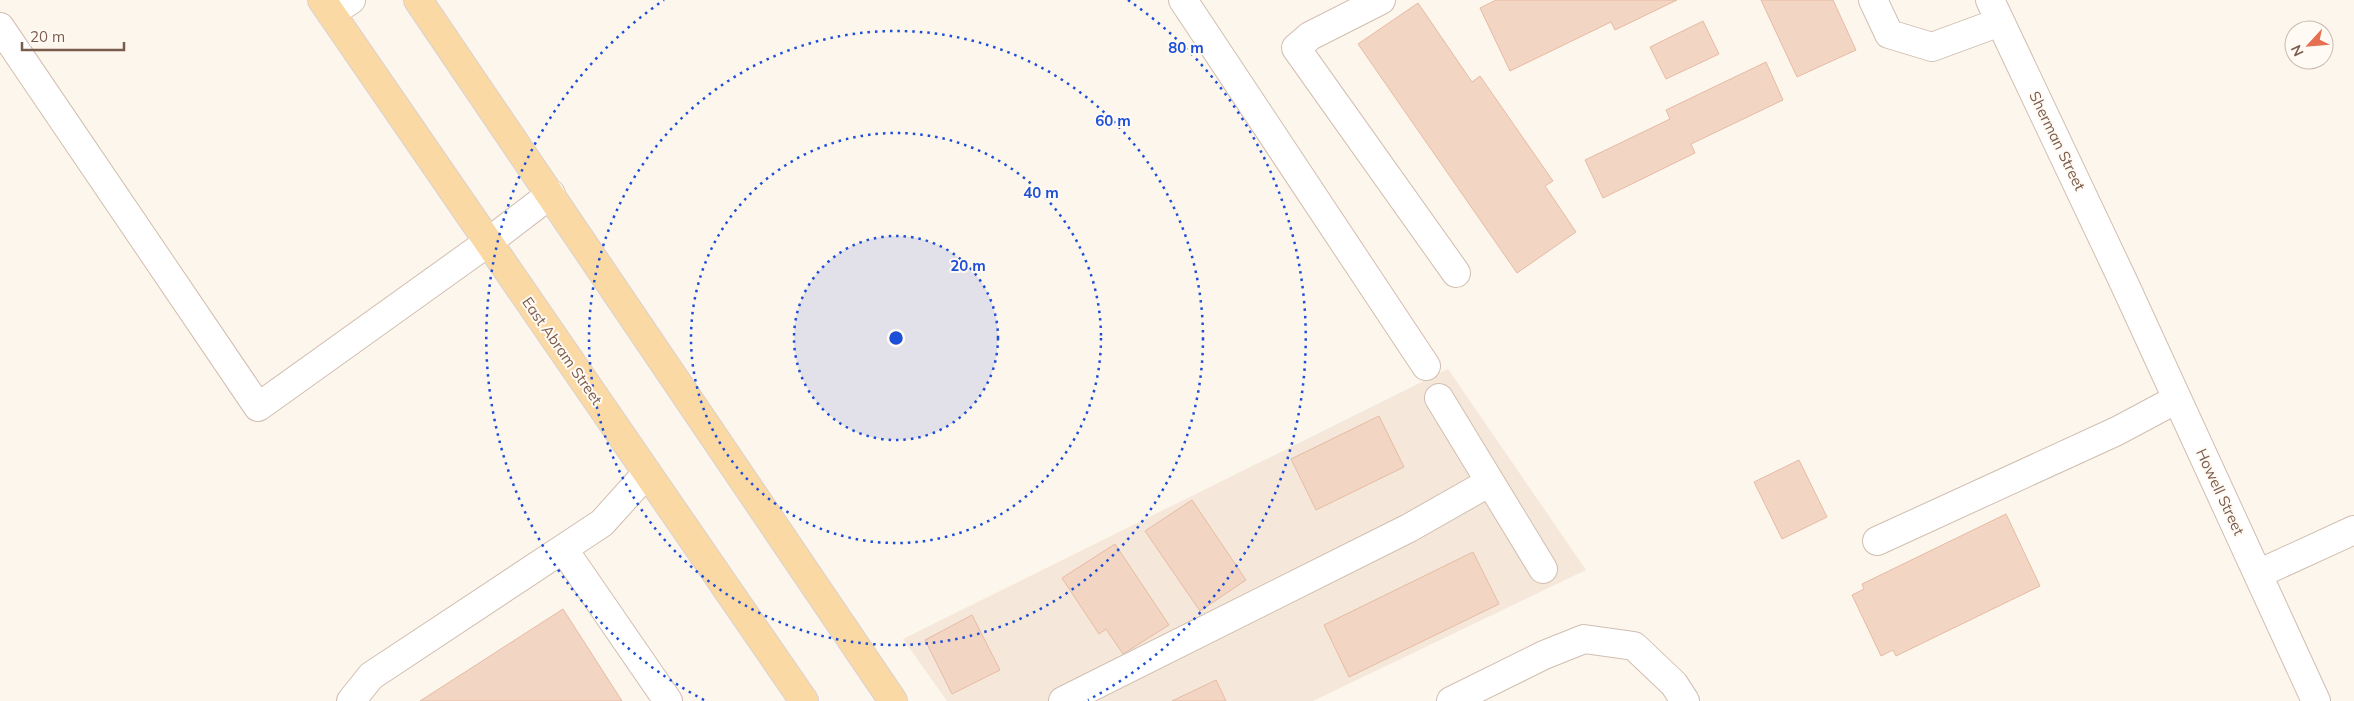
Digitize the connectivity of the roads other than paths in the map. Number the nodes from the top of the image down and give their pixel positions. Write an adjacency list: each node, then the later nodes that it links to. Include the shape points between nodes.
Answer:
1 (418, 0): 8 (main road)
2 (1183, 0): 12 (street)
3 (1381, 0): 10 (street, via 1310,36 1296,48)
4 (1874, 0): 6 (street, via 1889,34 1932,47)
5 (334, 4): 9 (main road, East Abram Street)
6 (1995, 11): 11 (street, Sherman Street)
7 (0, 28): 9 (street, via 258,407)
8 (551, 194): 9 (street); 27 (main road)
9 (487, 243): 15 (main road, East Abram Street)
10 (1456, 273)
11 (2124, 282): 14 (street, Howell Street)
12 (1426, 366)
13 (1439, 398): 16 (street)
14 (2177, 399): 18 (street, via 2117,431); 22 (street, Howell Street)
15 (647, 473): 19 (street, via 602,523); 21 (main road, East Abram Street)
16 (1490, 482): 20 (street); 28 (street, via 1409,528)
17 (2354, 530): 22 (street)
18 (1876, 541)
19 (564, 550): 23 (street, via 371,676); 24 (street)
20 (1544, 569)
21 (716, 572): 25 (main road, East Abram Street); 26 (main road, via 771,634)
22 (2258, 574): 31 (street, Howell Street)
23 (351, 701)
24 (668, 701)
25 (804, 701)
26 (822, 701)
27 (893, 701)
28 (1063, 701)
29 (1451, 701): 30 (street, via 1584,639 1634,646 1674,684)
30 (1685, 701)
31 (2316, 701)

